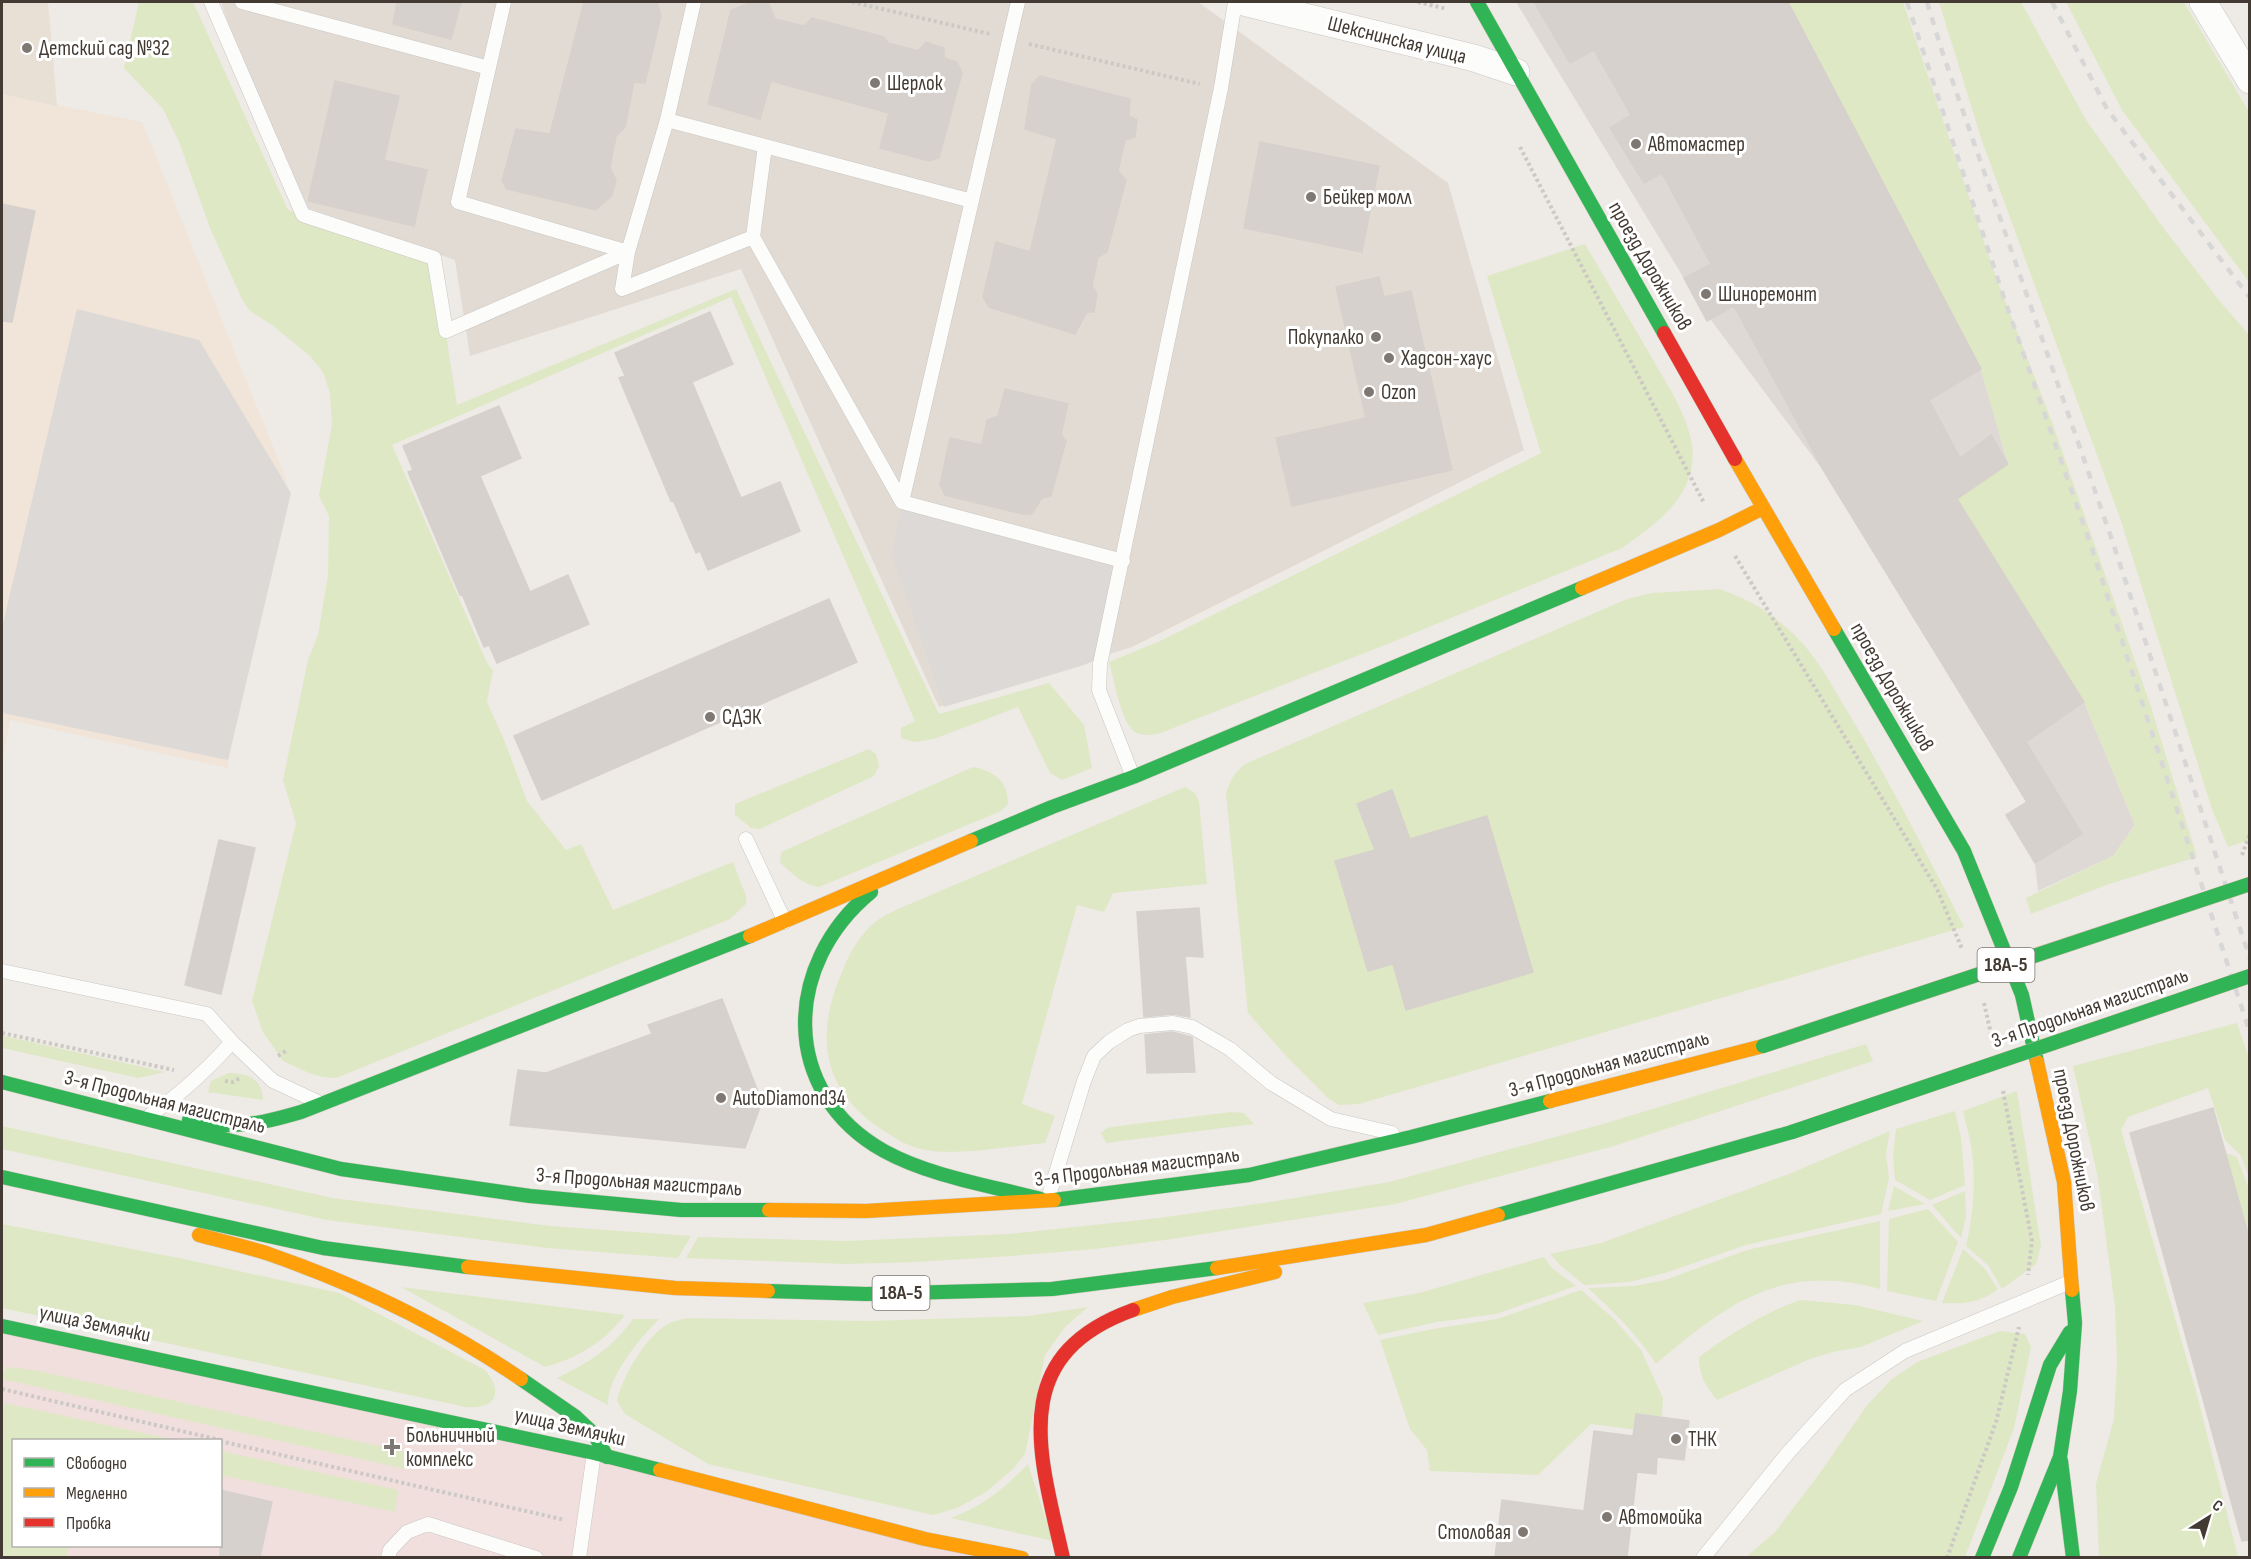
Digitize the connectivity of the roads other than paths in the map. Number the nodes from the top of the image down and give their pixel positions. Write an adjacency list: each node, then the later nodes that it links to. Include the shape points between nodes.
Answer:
1 (211, 2): 17 (lane, via 303,215 434,258 446,331)
2 (242, 2): 10 (lane)
3 (504, 2): 10 (lane)
4 (694, 2): 13 (lane)
5 (1018, 2): 15 (lane)
6 (1235, 2): 20 (lane, via 1221,88)
7 (1243, 2): 11 (street, Шекснинская улица, via 1474,58)
8 (1478, 2): 11 (main road, проезд Дорожников)
9 (2203, 2): 12 (street)
10 (489, 68): 17 (lane, via 458,202)
11 (1516, 72): 19 (main road, проезд Дорожников)
12 (2250, 80)
13 (667, 120): 14 (lane); 17 (lane)
14 (765, 146): 15 (lane); 16 (lane)
15 (972, 201): 18 (lane)
16 (753, 237): 17 (lane, via 622,289); 18 (lane)
17 (628, 252)
18 (902, 502): 20 (lane)
19 (1763, 508): 21 (main road); 36 (main road, проезд Дорожников, via 1964,851 2018,984 2064,1182)
20 (1123, 561): 21 (lane, via 1100,664 1099,690)
21 (1133, 777): 23 (main road)
22 (746, 839): 25 (lane)
23 (904, 868): 25 (main road); 34 (main road, via 855,904 827,940 815,964 805,1010 804,1038 817,1083 844,1120 886,1153 910,1164)
24 (2250, 884): 32 (main road, 3-я Продольная магистраль / 18А-5, bridge, via 1763,1046)
25 (785, 922): 30 (main road)
26 (2, 971): 28 (lane, via 207,1014)
27 (2250, 976): 35 (main road, 3-я Продольная магистраль / 18А-5, bridge, via 1792,1132)
28 (232, 1042): 30 (lane, via 273,1081); 31 (lane, via 178,1096)
29 (7, 1083): 31 (main road); 34 (main road, 3-я Продольная магистраль / 18А-5, via 341,1169 530,1196 681,1210 866,1211)
30 (323, 1104): 31 (main road, via 288,1117 229,1125)
31 (150, 1115)
32 (1411, 1137): 34 (main road, 3-я Продольная магистраль / 18А-5, via 1249,1175); 34 (lane, via 1331,1119 1271,1083 1230,1049 1192,1027 1173,1023 1139,1026 1109,1042 1095,1056)
33 (2, 1177): 35 (main road, 3-я Продольная магистраль / 18А-5, via 323,1248 514,1274 675,1288 866,1294 1052,1289); 39 (main road, via 265,1254 380,1298 435,1325 576,1417 594,1434)
34 (1048, 1201)
35 (1426, 1235): 45 (main road, via 1155,1301 1103,1322 1079,1338 1058,1359 1042,1401 1045,1473)
36 (2072, 1281): 37 (main road, проезд Дорожников); 46 (lane, via 1905,1352 1845,1390)
37 (2075, 1323): 40 (main road, проезд Дорожников); 47 (main road, via 2050,1365 2011,1487)
38 (2, 1326): 39 (main road, улица Землячки)
39 (601, 1455): 43 (lane); 44 (main road, улица Землячки, via 923,1544)
40 (2060, 1457): 48 (main road, проезд Дорожников); 49 (main road, проезд Дорожников)
41 (388, 1557): 42 (lane, via 407,1532 428,1524)
42 (536, 1557)
43 (579, 1557)
44 (1022, 1557)
45 (1063, 1557)
46 (1702, 1557)
47 (1982, 1557)
48 (2019, 1557)
49 (2073, 1557)

